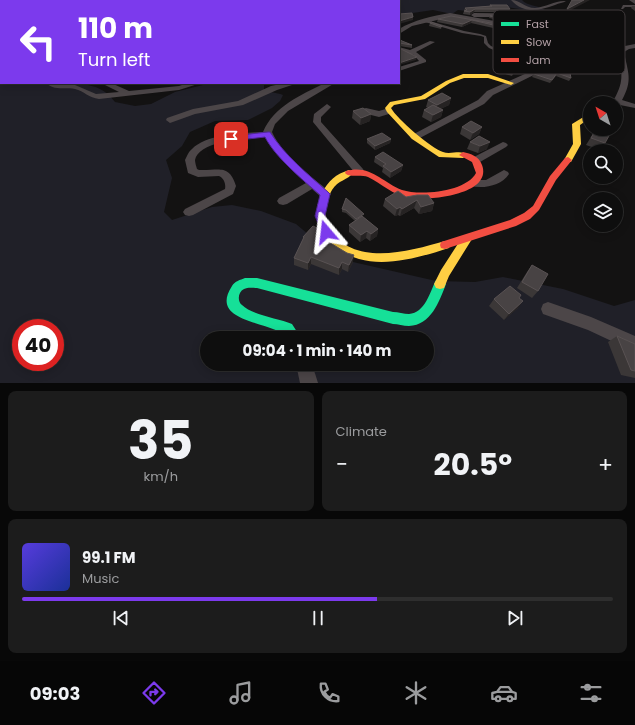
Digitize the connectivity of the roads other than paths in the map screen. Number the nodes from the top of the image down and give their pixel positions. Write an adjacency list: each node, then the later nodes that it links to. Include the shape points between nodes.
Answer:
1 (513, 0): 3 (street, via 532,9)
2 (631, 0): 4 (street)
3 (565, 1): 7 (street)
4 (635, 2)
5 (635, 6): 6 (lane)
6 (622, 8)
7 (548, 10)
8 (493, 14): 9 (street)
9 (467, 17): 10 (street, via 446,16); 11 (street)
10 (426, 21): 12 (street, via 405,27); 15 (lane, via 462,32 480,34)
11 (493, 23)
12 (400, 31)
13 (432, 42): 18 (street)
14 (635, 46): 16 (street)
15 (493, 48)
16 (625, 48)
17 (400, 49): 18 (street)
18 (411, 52): 19 (street, via 421,56 424,61)
19 (400, 69)
20 (532, 74): 22 (street)
21 (625, 74): 30 (street, via 626,80)
22 (511, 83): 35 (street, via 486,76 456,78 419,99 392,103 388,108); 39 (street)
23 (52, 84): 29 (street, via 77,87 93,97)
24 (107, 84): 29 (street)
25 (193, 84): 28 (street, via 179,88)
26 (290, 84): 36 (street, via 240,103 193,112)
27 (329, 84): 38 (street, via 284,110 270,124)
28 (160, 86): 29 (street)
29 (126, 93)
30 (620, 96)
31 (623, 104): 32 (street)
32 (635, 106)
33 (327, 107): 42 (street, via 318,116 317,122)
34 (366, 111): 35 (street, via 379,114)
35 (390, 111): 39 (street)
36 (170, 120)
37 (583, 120): 49 (street, via 576,124 574,130 577,143 572,157 552,179 533,211 516,221)
38 (268, 134): 45 (street, via 272,142); 48 (street, via 211,141 199,148 193,154 190,167 192,171 200,174 221,172 227,175 231,186 228,191)
39 (415, 137): 41 (street, via 442,155 461,154)
40 (503, 145): 41 (street)
41 (476, 160): 44 (street, via 481,171)
42 (359, 171): 44 (street, via 372,175 399,192 420,196 449,192); 46 (street, via 334,181)
43 (504, 174): 44 (street, via 491,183)
44 (474, 183)
45 (313, 184): 46 (street); 47 (street)
46 (325, 194): 49 (street, via 320,216 324,228 339,245 354,254 374,257 409,254)
47 (283, 201)
48 (189, 212)
49 (467, 239): 51 (street, via 444,275 429,310 420,317 410,320 257,283 242,284 236,288 232,302 235,308 247,315)
50 (548, 309): 52 (street, via 591,324)
51 (292, 331)
52 (635, 344)
53 (306, 371): 54 (street)
54 (309, 383)

